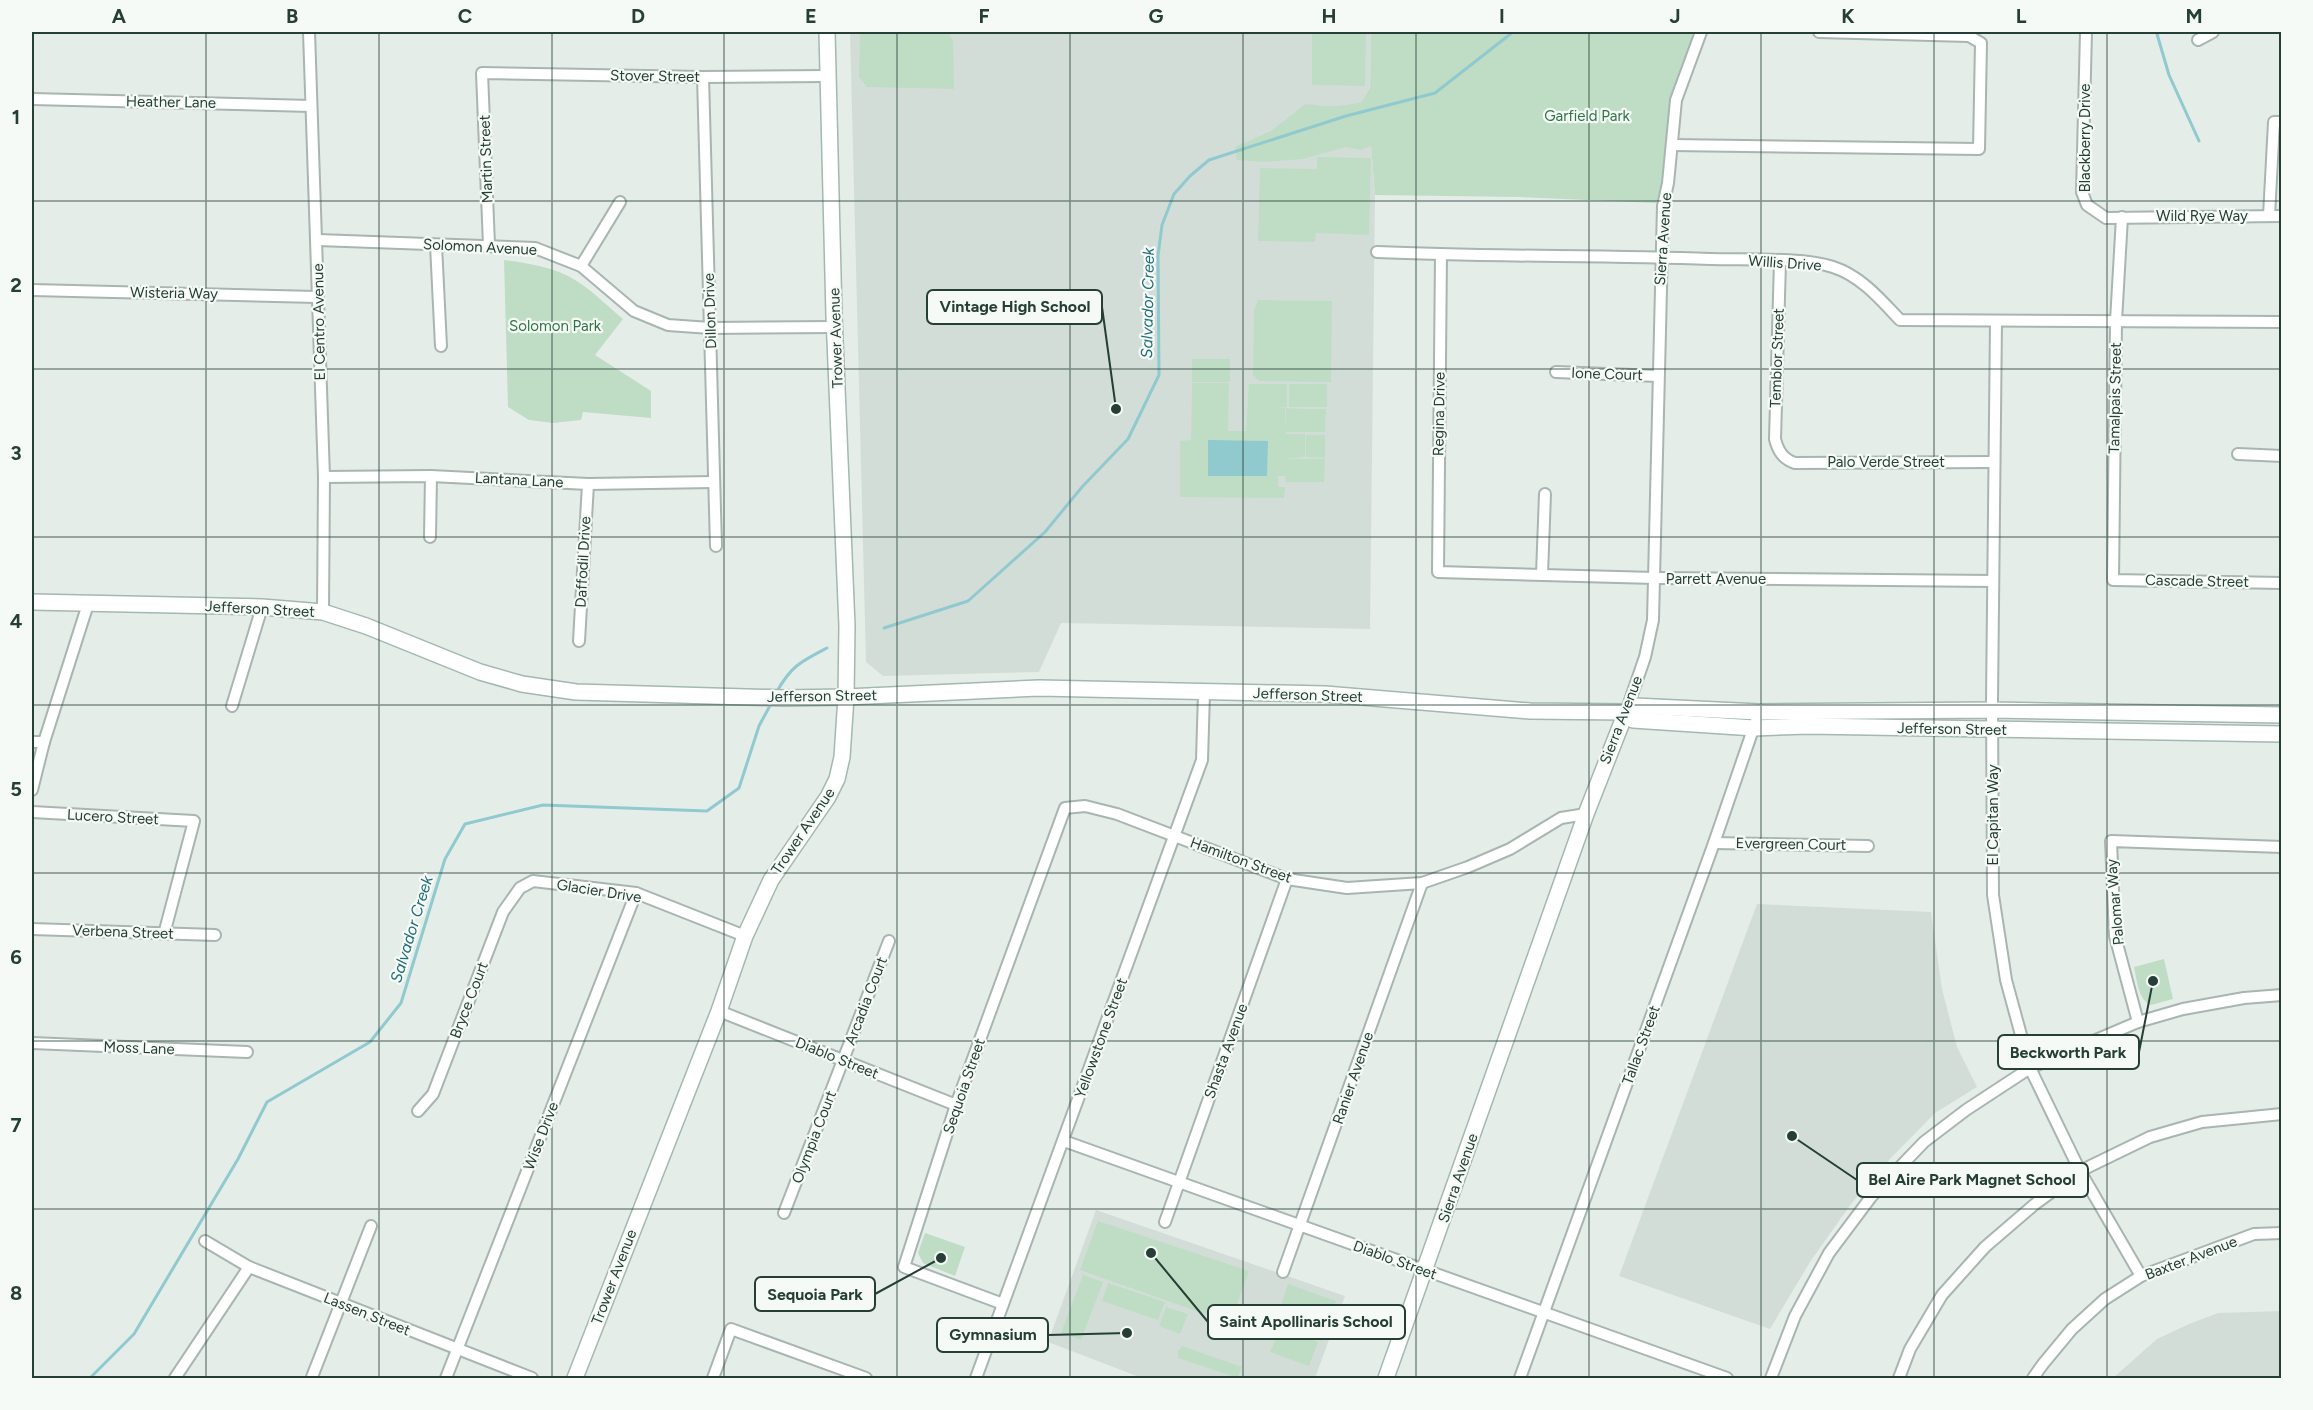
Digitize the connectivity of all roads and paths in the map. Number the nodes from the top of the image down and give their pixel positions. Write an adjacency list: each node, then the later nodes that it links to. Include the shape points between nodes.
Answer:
1 (309, 32): 13 (street, El Centro Avenue)
2 (827, 32): 11 (main road, Trower Avenue)
3 (1701, 32): 15 (street, Sierra Avenue, via 1676,100)
4 (1820, 32): 7 (street)
5 (2086, 32): 19 (street, Blackberry Drive, via 2082,192 2087,205 2106,218)
6 (2213, 32): 8 (street)
7 (1919, 33): 15 (street, via 1969,36 1981,43 1979,149)
8 (2198, 40)
9 (482, 73): 10 (street, Stover Street); 21 (street, Martin Street)
10 (703, 76): 11 (street, Stover Street); 34 (street, Dillon Drive)
11 (828, 76): 33 (main road, Trower Avenue)
12 (32, 99): 13 (street, Heather Lane)
13 (312, 106): 20 (street, El Centro Avenue)
14 (2282, 122): 17 (street, via 2274,122)
15 (1672, 145): 25 (street, Sierra Avenue)
16 (620, 202): 27 (street)
17 (2268, 216): 18 (street, Wild Rye Way); 19 (street, Wild Rye Way)
18 (2282, 216)
19 (2122, 217): 31 (street, Tamalpais Street)
20 (318, 240): 22 (street, Solomon Avenue); 29 (street, El Centro Avenue)
21 (489, 244): 22 (street, Solomon Avenue); 27 (street, Solomon Avenue, via 535,248)
22 (436, 245): 35 (street)
23 (1377, 252): 24 (street, Willis Drive)
24 (1441, 255): 25 (street, Willis Drive); 49 (street, Regina Drive)
25 (1660, 258): 26 (street, Willis Drive); 37 (street, Sierra Avenue)
26 (1780, 261): 30 (street, Willis Drive, via 1818,264 1846,272 1900,320); 38 (street, Temblor Street, via 1775,439)
27 (581, 266): 34 (street, Solomon Avenue, via 634,311 652,320)
28 (32, 290): 29 (street, Wisteria Way)
29 (317, 297): 43 (street, El Centro Avenue)
30 (1996, 321): 31 (street, Willis Drive); 41 (street, El Capitan Way)
31 (2116, 321): 32 (street, Willis Drive); 52 (street, Tamalpais Street)
32 (2282, 322)
33 (835, 327): 34 (street, Solomon Avenue); 61 (main road, Trower Avenue)
34 (710, 328): 44 (street, Dillon Drive)
35 (441, 346)
36 (1556, 372): 37 (street, Ione Court)
37 (1658, 376): 51 (street, Sierra Avenue)
38 (1781, 454): 41 (street, Palo Verde Street, via 1795,463)
39 (2238, 454): 40 (street)
40 (2282, 456)
41 (1994, 462): 53 (street, El Capitan Way)
42 (431, 476): 43 (street, Lantana Lane); 45 (street, Lantana Lane); 47 (street)
43 (324, 477): 58 (street, El Centro Avenue)
44 (714, 482): 45 (street, Lantana Lane); 48 (street, Dillon Drive)
45 (588, 483): 59 (street, Daffodil Drive)
46 (1545, 494): 50 (street)
47 (430, 537)
48 (716, 546)
49 (1438, 573): 50 (street, Parrett Avenue)
50 (1542, 574): 51 (street, Parrett Avenue)
51 (1655, 578): 53 (street, Parrett Avenue); 64 (street, Sierra Avenue, via 1649,640)
52 (2113, 580): 54 (street, Cascade Street)
53 (1994, 581): 63 (street, El Capitan Way)
54 (2282, 583)
55 (32, 602): 56 (main road, Jefferson Street)
56 (88, 604): 57 (main road, Jefferson Street); 71 (street)
57 (262, 607): 58 (main road, Jefferson Street); 62 (street)
58 (323, 612): 61 (main road, Jefferson Street, via 522,684 576,692)
59 (579, 641)
60 (1204, 693): 61 (main road, Jefferson Street, via 1039,688); 64 (main road, Jefferson Street, via 1325,694 1530,711); 76 (street, Yellowstone Street, via 1202,760)
61 (846, 697): 87 (main road, Trower Avenue, via 837,779 771,880)
62 (232, 706)
63 (1992, 710): 65 (main road, Jefferson Street); 66 (main road, Jefferson Street); 68 (street, El Capitan Way)
64 (1626, 712): 65 (main road, Jefferson Street, via 1635,706); 67 (main road, Jefferson Street, via 1632,720); 75 (main road, Sierra Avenue)
65 (1760, 712): 67 (street, Tallac Street)
66 (2282, 715)
67 (1754, 728): 68 (main road, Jefferson Street); 77 (street, Tallac Street)
68 (1992, 730): 69 (main road, Jefferson Street); 95 (street, El Capitan Way, via 1993,895 2006,980)
69 (2282, 734)
70 (32, 742): 71 (street)
71 (44, 742): 72 (street)
72 (32, 790)
73 (1065, 808): 76 (street, Hamilton Street, via 1085,806 1117,814); 96 (street, Sequoia Street)
74 (32, 812): 85 (street, Lucero Street, via 194,821)
75 (1586, 814): 81 (street, Hamilton Street, via 1561,818 1510,849); 109 (main road, Sierra Avenue)
76 (1174, 836): 80 (street, Hamilton Street); 99 (street, Yellowstone Street)
77 (1714, 843): 78 (street, Evergreen Court); 114 (street, Tallac Street)
78 (1868, 846)
79 (2282, 847): 91 (street, Palomar Way, via 2111,842 2115,936)
80 (1287, 879): 81 (street, Hamilton Street, via 1347,888); 101 (street, Shasta Avenue)
81 (1422, 883): 105 (street, Ranier Avenue)
82 (520, 888): 83 (street, Glacier Drive, via 533,881); 97 (street, Bryce Court, via 503,912 433,1094)
83 (636, 894): 87 (street, Glacier Drive); 115 (street, Wise Drive)
84 (32, 929): 85 (street, Verbena Street)
85 (164, 934): 86 (street, Verbena Street)
86 (215, 935)
87 (745, 936): 90 (main road, Trower Avenue)
88 (889, 941): 94 (street, Arcadia Court)
89 (2282, 995): 91 (street, via 2182,1009)
90 (718, 1011): 94 (street, Diablo Street); 120 (main road, Trower Avenue)
91 (2138, 1022): 95 (street)
92 (32, 1044): 93 (street, Moss Lane)
93 (247, 1052)
94 (843, 1060): 96 (street, Diablo Street); 102 (street, Olympia Court)
95 (2030, 1068): 100 (street, El Capitan Way); 127 (street, via 1924,1142 1871,1197 1829,1253 1795,1316)
96 (956, 1105): 113 (street, Sequoia Street, via 904,1267)
97 (417, 1111)
98 (2282, 1114): 100 (street, via 2202,1122 2150,1137)
99 (1064, 1141): 101 (street, Diablo Street); 113 (street, Yellowstone Street)
100 (2080, 1171): 111 (street, El Capitan Way); 128 (street, via 1985,1247 1949,1287 1910,1349)
101 (1179, 1182): 103 (street, Shasta Avenue); 105 (street, Diablo Street)
102 (784, 1213)
103 (1165, 1222)
104 (371, 1226): 112 (street)
105 (1300, 1226): 109 (street, Diablo Street); 110 (street, Ranier Avenue)
106 (2282, 1233): 111 (street, Baxter Avenue, via 2254,1234)
107 (205, 1241): 108 (street, Lassen Street)
108 (249, 1267): 112 (street, Lassen Street); 117 (street)
109 (1426, 1270): 114 (street, Diablo Street); 124 (main road, Sierra Avenue)
110 (1283, 1272)
111 (2141, 1276): 129 (street, Baxter Avenue, via 2105,1299 2072,1329)
112 (340, 1303): 115 (street, Lassen Street); 116 (street)
113 (1003, 1305): 123 (street, Yellowstone Street)
114 (1543, 1313): 125 (street, Tallac Street); 126 (street, Diablo Street)
115 (457, 1350): 118 (street, Wise Drive); 119 (street, Lassen Street)
116 (312, 1377)
117 (175, 1378)
118 (446, 1378)
119 (532, 1378)
120 (575, 1378)
121 (713, 1378): 122 (street, via 730,1329)
122 (866, 1378)
123 (976, 1378)
124 (1386, 1378)
125 (1520, 1378)
126 (1727, 1378)
127 (1771, 1378)
128 (1899, 1378)
129 (2033, 1378)

